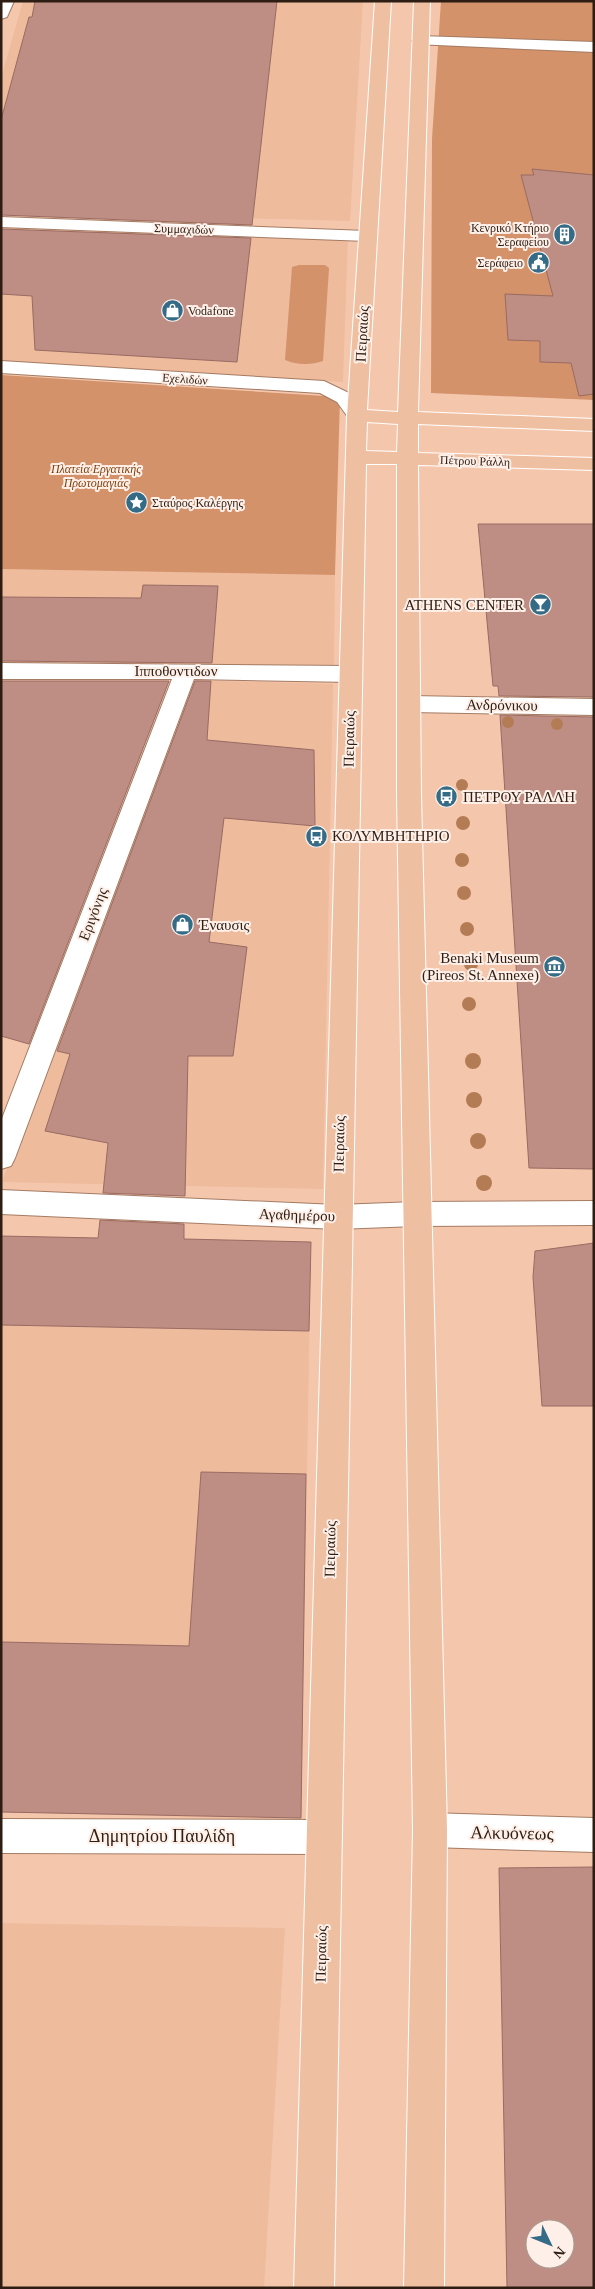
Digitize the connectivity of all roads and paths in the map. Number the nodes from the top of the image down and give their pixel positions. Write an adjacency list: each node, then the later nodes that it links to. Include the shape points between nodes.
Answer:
1 (6, 1): 4 (street)
2 (383, 1): 8 (main road, Πειραιώς)
3 (422, 1): 5 (main road)
4 (1, 14)
5 (420, 41): 6 (street); 11 (main road)
6 (594, 47)
7 (1, 222): 8 (street, Συμμαχιδών)
8 (367, 236): 10 (main road, Πειραιώς)
9 (1, 367): 10 (street, Εχελιδών, via 324,388 344,398)
10 (357, 416): 11 (main road); 13 (main road, Πειραιώς)
11 (408, 419): 12 (main road); 14 (main road)
12 (594, 425)
13 (356, 457): 14 (main road, Πέτρου Ράλλη); 18 (main road, Πειραιώς)
14 (408, 459): 15 (main road, Πέτρου Ράλλη); 19 (main road)
15 (594, 464)
16 (1, 671): 17 (street, Ιπποθοντιδων)
17 (186, 671): 18 (street, Ιπποθοντιδων); 21 (street, Εριγόνης)
18 (351, 674): 25 (main road, Πειραιώς)
19 (410, 704): 20 (street, Ανδρόνικου); 24 (main road)
20 (594, 707)
21 (1, 1158)
22 (1, 1202): 25 (street, Αγαθημέρου)
23 (594, 1213): 24 (street, Αγαθημέρου)
24 (416, 1214): 25 (street, Αγαθημέρου); 26 (main road)
25 (337, 1217): 29 (main road, Πειραιώς)
26 (430, 1830): 27 (street, Αλκυόνεως); 31 (main road)
27 (594, 1835)
28 (1, 1836): 29 (street, Δημητρίου Παυλίδη)
29 (324, 1837): 30 (main road, Πειραιώς)
30 (314, 2288)
31 (424, 2288)

